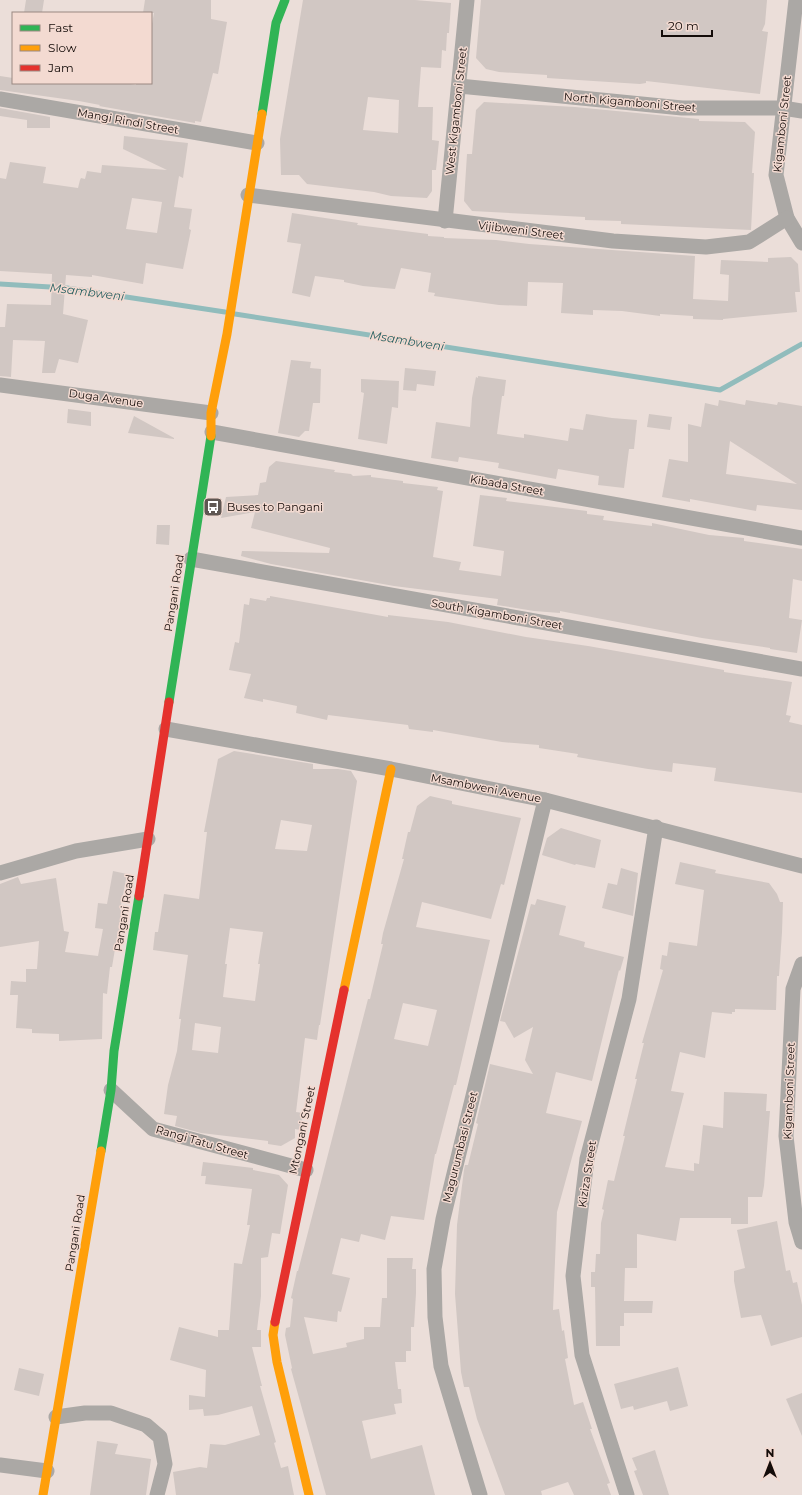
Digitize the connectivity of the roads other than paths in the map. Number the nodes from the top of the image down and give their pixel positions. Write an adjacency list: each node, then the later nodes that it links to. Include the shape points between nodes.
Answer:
1 (286, 0): 5 (main road)
2 (467, 0): 6 (street, West Kigamboni Street)
3 (796, 0): 8 (street, Kigamboni Street)
4 (274, 8): 5 (main road)
5 (276, 23): 10 (main road, Pangani Road)
6 (458, 86): 8 (street, North Kigamboni Street, via 682,108); 13 (street, West Kigamboni Street)
7 (0, 98): 10 (street, Mangi Rindi Street)
8 (783, 108): 9 (street, North Kigamboni Street); 12 (street, Kigamboni Street, via 776,175)
9 (802, 111)
10 (257, 143): 11 (main road, Pangani Road)
11 (248, 195): 13 (street, Vijibweni Street); 16 (main road, Pangani Road, via 227,334)
12 (787, 218): 13 (street, Vijibweni Street, via 749,242 706,247 613,241); 14 (street, Kigamboni Street)
13 (445, 221)
14 (802, 243)
15 (0, 385): 16 (street, Duga Avenue)
16 (211, 413): 17 (main road, Pangani Road)
17 (212, 432): 18 (street, Kibada Street); 19 (main road, Pangani Road)
18 (802, 538)
19 (191, 559): 20 (street, South Kigamboni Street); 21 (main road, Pangani Road)
20 (802, 670)
21 (166, 729): 22 (street, Msambweni Avenue); 25 (main road, Pangani Road)
22 (391, 769): 23 (street, Msambweni Avenue); 30 (main road, Mtongani Street)
23 (545, 800): 24 (street, Msambweni Avenue); 38 (street, Magurumbasi Street, via 443,1219 434,1269 435,1317 441,1366)
24 (656, 827): 26 (street, Msambweni Avenue); 39 (street, Kiziza Street, via 629,999 588,1158 573,1276 582,1356)
25 (148, 839): 27 (street, via 76,851); 29 (main road, Pangani Road, via 114,1051)
26 (802, 866)
27 (0, 873)
28 (802, 964): 31 (street, Kigamboni Street, via 793,990 786,1136 796,1222)
29 (111, 1090): 30 (street, Rangi Tatu Street, via 152,1129); 32 (main road, Pangani Road)
30 (306, 1170): 37 (main road, Mtongani Street, via 273,1334 277,1362)
31 (802, 1242)
32 (56, 1417): 34 (main road, Pangani Road); 36 (street, via 111,1413 146,1425 160,1437 165,1464)
33 (0, 1465): 34 (street)
34 (47, 1471): 35 (main road, Pangani Road)
35 (43, 1495)
36 (157, 1495)
37 (309, 1495)
38 (480, 1495)
39 (627, 1495)

